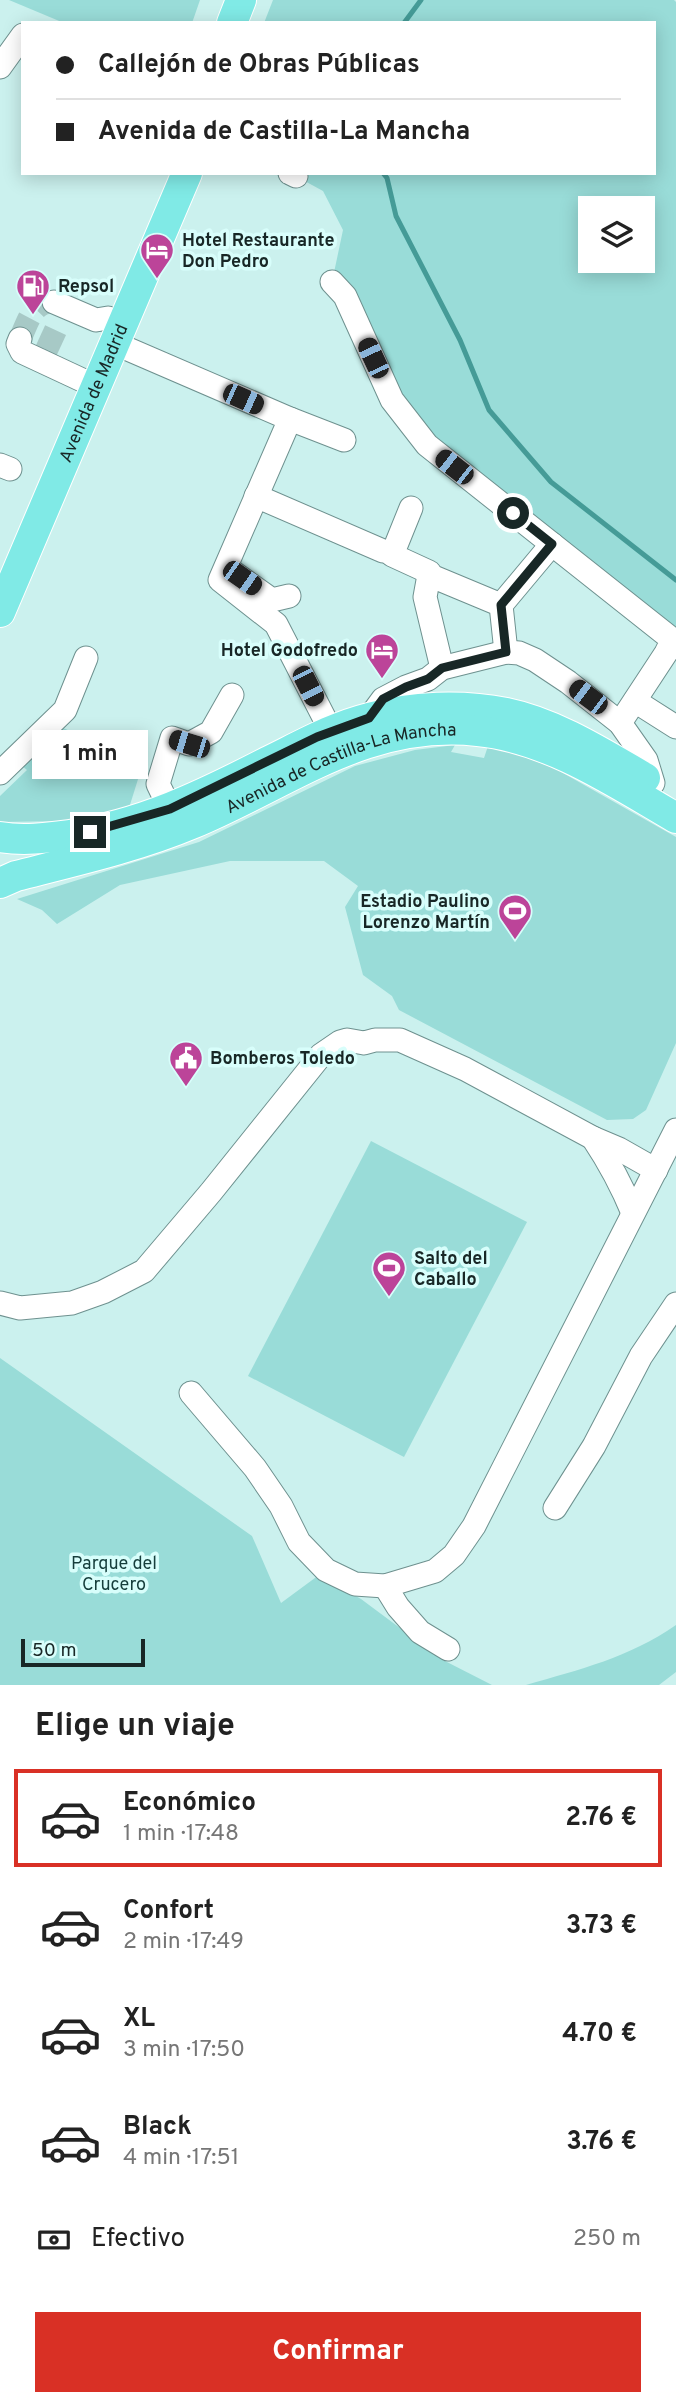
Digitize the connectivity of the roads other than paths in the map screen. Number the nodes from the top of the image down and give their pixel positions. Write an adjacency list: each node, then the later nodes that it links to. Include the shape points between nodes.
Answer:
1 (242, 0): 3 (main road)
2 (259, 0): 4 (main road)
3 (233, 21)
4 (251, 21)
5 (21, 38): 6 (street)
6 (0, 67)
7 (168, 175): 13 (main road, Avenida de Madrid)
8 (186, 175): 13 (main road, Avenida de Madrid)
9 (332, 282): 20 (street, via 345,296 392,400 427,446)
10 (54, 302): 11 (street)
11 (77, 312): 12 (street, via 67,313); 13 (street)
12 (57, 327)
13 (111, 330): 15 (main road, Avenida de Madrid); 16 (street); 27 (main road, Avenida de Madrid)
14 (20, 339): 15 (street, via 22,352 47,357)
15 (82, 380): 23 (main road, Avenida de Madrid)
16 (290, 419): 17 (street); 18 (street)
17 (344, 440)
18 (256, 496): 21 (street); 22 (street)
19 (411, 508): 24 (street, via 392,555)
20 (552, 544): 26 (street); 32 (street, via 669,637 666,653)
21 (383, 551)
22 (226, 567): 25 (street, via 272,600); 36 (street, via 220,580 276,624)
23 (0, 572)
24 (429, 576): 26 (street); 30 (street, via 425,597)
25 (289, 596)
26 (501, 605): 28 (street)
27 (0, 612)
28 (506, 652): 30 (street); 34 (street, via 534,660)
29 (86, 658): 37 (street, via 65,710)
30 (442, 668): 33 (street, via 383,699)
31 (233, 695): 39 (street, via 211,732 189,744 172,738 158,784)
32 (635, 701): 34 (street); 35 (street)
33 (369, 718): 36 (main road, Avenida de Castilla-La Mancha); 38 (main road, Avenida de Castilla-La Mancha, via 438,709 509,713 585,744)
34 (620, 723): 38 (street)
35 (676, 727)
36 (331, 731): 39 (main road, Avenida de Castilla-La Mancha)
37 (0, 773)
38 (665, 789)
39 (170, 809): 41 (main road, Avenida de Castilla-La Mancha, via 90,832)
40 (676, 818): 42 (main road, Avenida de Castilla-La Mancha, via 537,746 478,731 430,731 370,741 184,827)
41 (0, 838)
42 (0, 883)
43 (676, 1130): 45 (street)
44 (593, 1138): 45 (street); 46 (street); 47 (street, via 465,1069 400,1040 364,1044 347,1040 321,1055 144,1270 72,1303 20,1308)
45 (656, 1170): 46 (street)
46 (633, 1213): 51 (street, via 474,1526 454,1555 435,1571)
47 (0, 1303)
48 (676, 1304): 50 (street, via 641,1356)
49 (191, 1393): 51 (street, via 255,1468 299,1542 326,1570 355,1584)
50 (555, 1508)
51 (385, 1586): 52 (street, via 420,1632)
52 (448, 1649)

